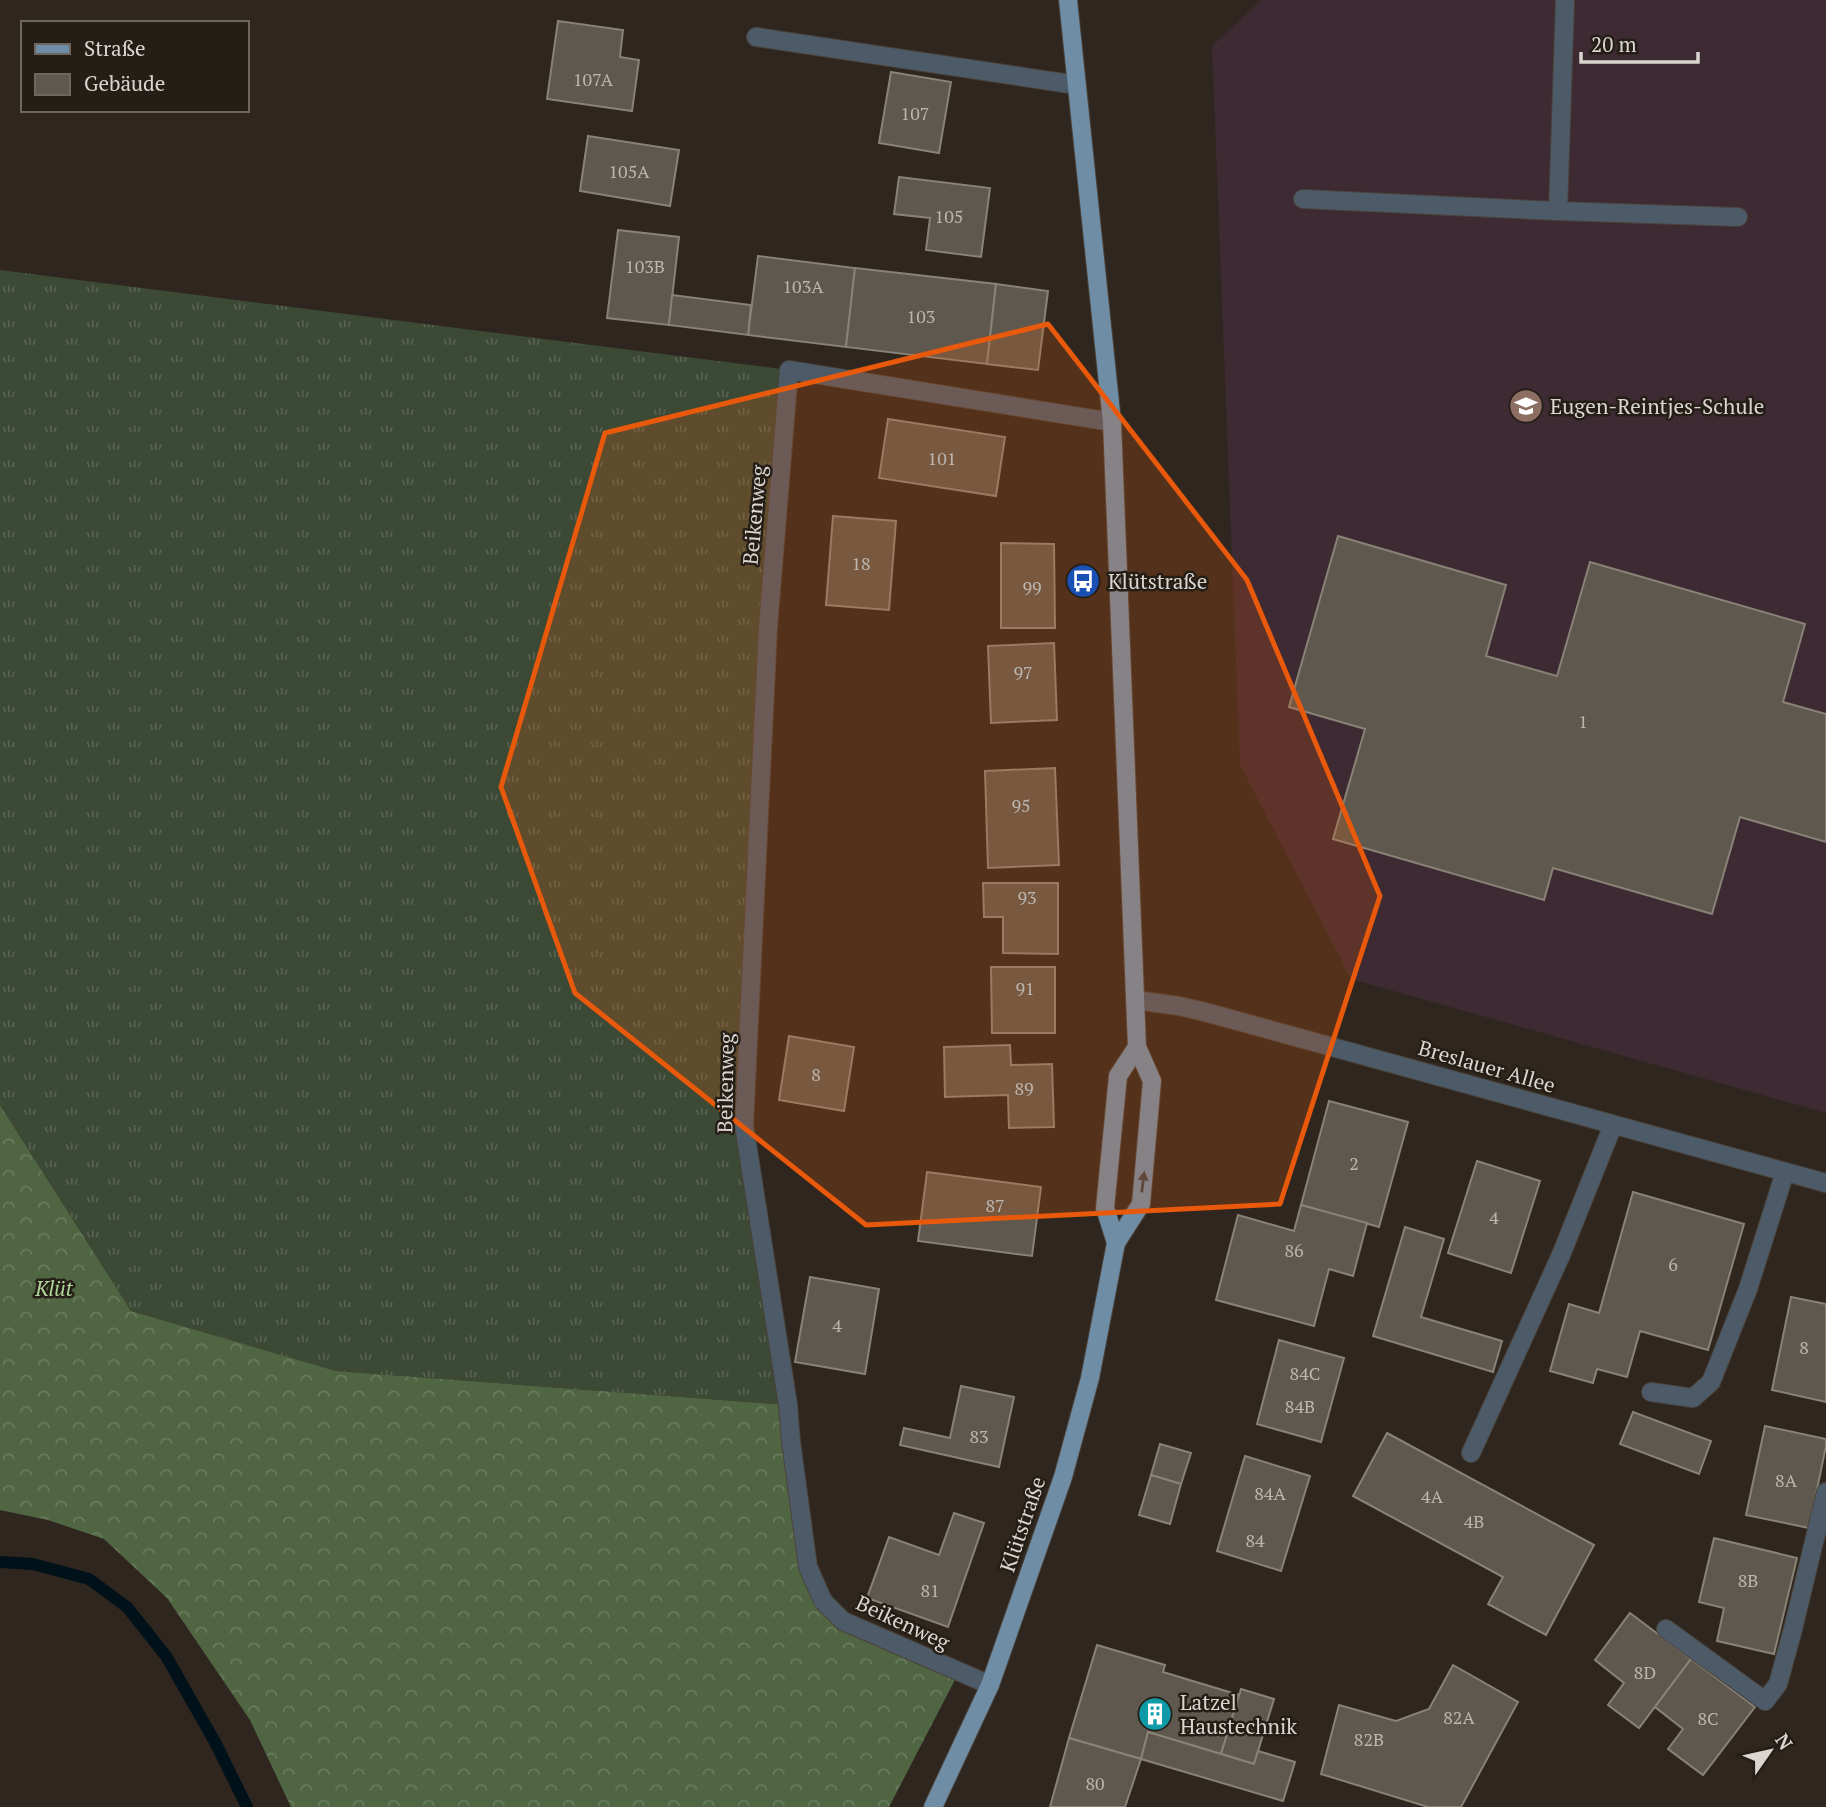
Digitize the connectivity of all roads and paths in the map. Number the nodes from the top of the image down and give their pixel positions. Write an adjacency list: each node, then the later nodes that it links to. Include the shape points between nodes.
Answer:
1 (1068, 0): 4 (main road, Klütstraße)
2 (1564, 0): 6 (street)
3 (756, 37): 4 (street)
4 (1077, 85): 8 (main road, Klütstraße)
5 (1303, 199): 6 (street)
6 (1558, 211): 7 (street)
7 (1738, 217)
8 (1112, 422): 9 (main road, Klütstraße); 19 (street, Beikenweg, via 789,370 768,627 744,1125 789,1405 808,1567 823,1601 843,1621)
9 (1135, 1000): 10 (main road, Klütstraße); 11 (street, Breslauer Allee, via 1205,1012)
10 (1137, 1047): 14 (main road, Klütstraße, via 1118,1076 1105,1208); 14 (main road, Klütstraße, one-way to 10, via 1141,1204 1153,1081)
11 (1613, 1125): 12 (street, Breslauer Allee); 16 (street, via 1561,1255)
12 (1785, 1172): 13 (street, Breslauer Allee); 15 (street, via 1748,1289 1711,1382 1693,1398)
13 (1826, 1183)
14 (1116, 1243): 19 (main road, Klütstraße, via 1090,1378 1063,1477)
15 (1651, 1392)
16 (1471, 1453)
17 (1826, 1492): 18 (street, via 1778,1684 1765,1701)
18 (1666, 1629)
19 (990, 1685): 20 (main road, Klütstraße)
20 (933, 1807)

